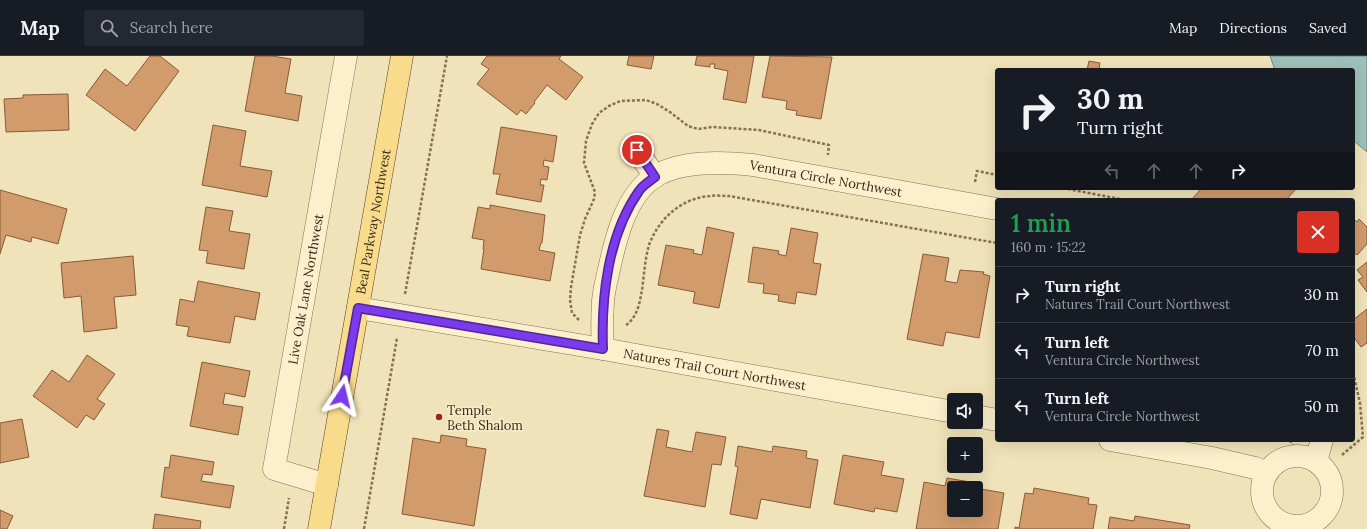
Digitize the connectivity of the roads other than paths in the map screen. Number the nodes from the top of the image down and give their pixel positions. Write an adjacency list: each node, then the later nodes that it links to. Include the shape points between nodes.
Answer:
1 (346, 56): 15 (street, Live Oak Lane Northwest, via 274,468)
2 (402, 56): 6 (main road, Beal Parkway Northwest)
3 (637, 150): 4 (street)
4 (655, 177): 5 (street, Ventura Circle Northwest, via 671,169 693,164 720,162 753,165); 7 (street, Ventura Circle Northwest, via 640,190 626,213 614,242 603,298)
5 (995, 209)
6 (358, 308): 7 (street, Natures Trail Court Northwest); 15 (main road, Beal Parkway Northwest)
7 (602, 339): 8 (street, Natures Trail Court Northwest)
8 (947, 411)
9 (983, 417): 10 (street)
10 (995, 420)
11 (1121, 442): 14 (street, via 1212,458)
12 (1320, 442): 13 (street)
13 (1307, 457): 14 (street, via 1289,457 1276,463); 14 (street, via 1332,483 1332,496 1328,510 1319,520 1306,526 1292,527 1280,522 1269,512 1263,500 1262,486)
14 (1267, 473)
15 (327, 485): 16 (main road, Beal Parkway Northwest)
16 (319, 529)

